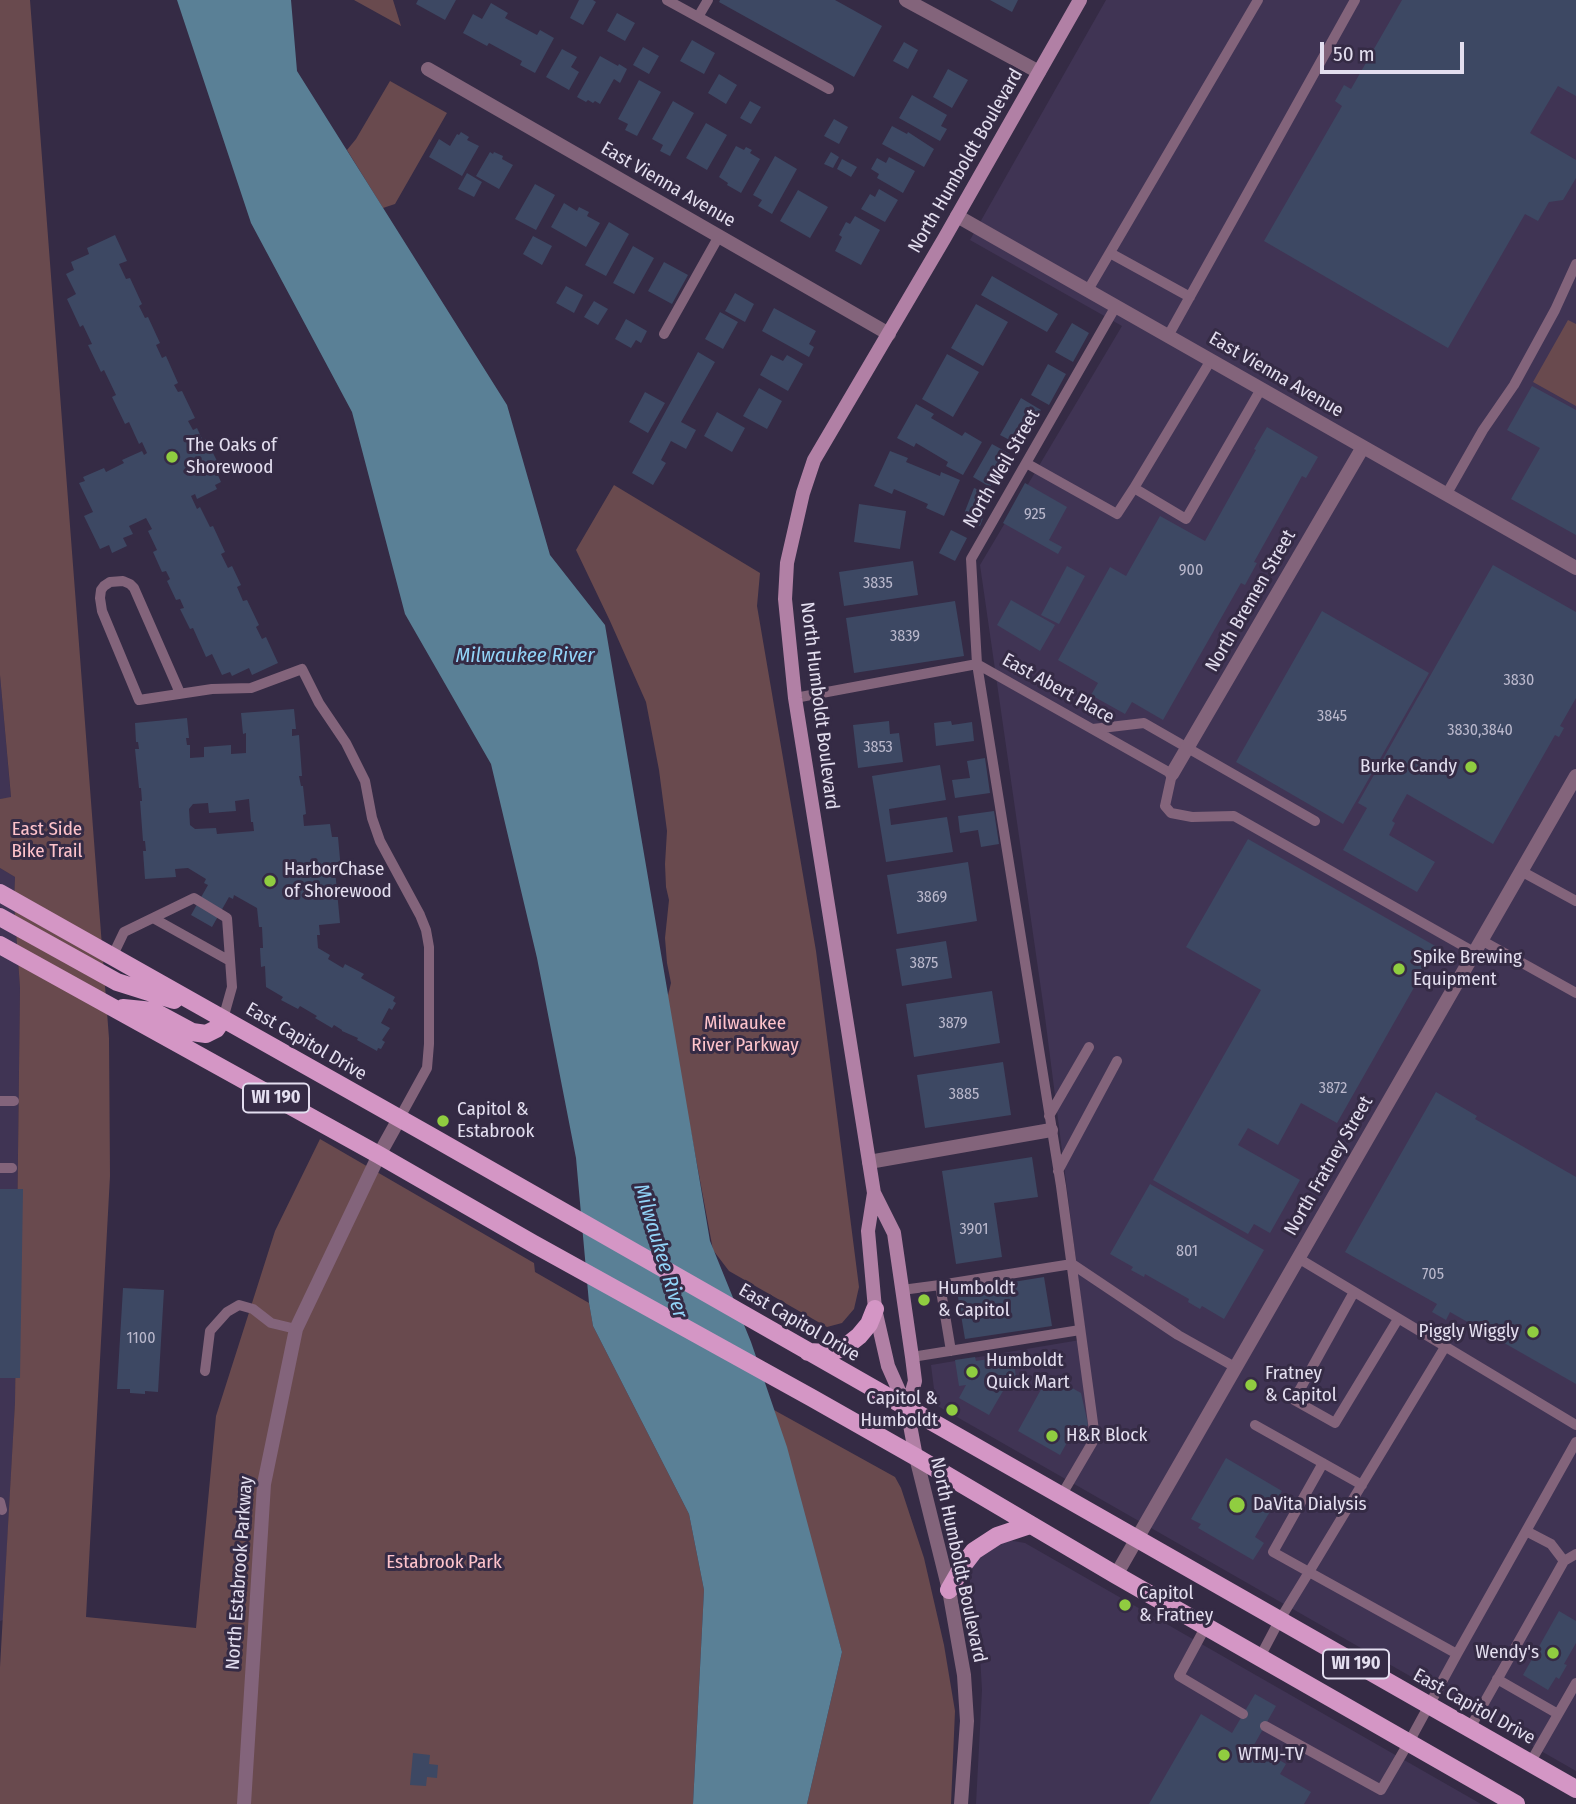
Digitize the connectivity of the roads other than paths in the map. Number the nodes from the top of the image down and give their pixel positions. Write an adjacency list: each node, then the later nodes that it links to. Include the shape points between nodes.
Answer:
1 (667, 0): 7 (lane)
2 (708, 0): 7 (lane)
3 (906, 0): 9 (street)
4 (1080, 0): 9 (main road, North Humboldt Boulevard)
5 (1258, 0): 13 (lane)
6 (1355, 0): 16 (lane)
7 (698, 17): 10 (lane)
8 (428, 69): 12 (street, East Vienna Avenue)
9 (1039, 72): 11 (main road, North Humboldt Boulevard)
10 (829, 89)
11 (957, 216): 15 (street, East Vienna Avenue); 19 (main road, North Humboldt Boulevard)
12 (719, 236): 18 (lane); 19 (street, East Vienna Avenue)
13 (1110, 253): 15 (lane); 16 (lane)
14 (1576, 264): 26 (lane, via 1514,385)
15 (1088, 290): 17 (street, East Vienna Avenue)
16 (1190, 297): 20 (lane)
17 (1116, 306): 20 (street, East Vienna Avenue); 24 (lane, North Weil Street)
18 (664, 334)
19 (889, 334): 30 (main road, North Humboldt Boulevard, via 814,460 803,493 787,563 785,599)
20 (1168, 336): 21 (street, East Vienna Avenue)
21 (1211, 360): 22 (street, East Vienna Avenue); 25 (lane)
22 (1261, 389): 23 (street, East Vienna Avenue); 25 (lane, via 1186,519)
23 (1363, 447): 26 (street, East Vienna Avenue); 32 (street, North Bremen Street)
24 (1026, 463): 25 (lane, via 1117,514); 28 (lane, North Weil Street, via 971,559)
25 (1134, 488)
26 (1446, 495): 27 (street, East Vienna Avenue)
27 (1576, 568)
28 (977, 664): 30 (lane, East Abert Place); 31 (lane, East Abert Place); 53 (lane, North Weil Street)
29 (180, 693): 29 (lane, via 139,701 102,611 104,586 123,581 134,588); 52 (lane, via 251,688 302,669 355,760 380,841 420,915 429,947 427,1068)
30 (795, 698): 55 (main road, North Humboldt Boulevard)
31 (1093, 729): 32 (lane, via 1144,723); 33 (lane, East Abert Place)
32 (1187, 749): 33 (street, North Bremen Street); 35 (lane)
33 (1172, 774): 42 (lane, via 1165,806 1171,813 1234,816)
34 (1576, 776): 36 (street, North Fratney Street)
35 (1315, 821)
36 (1521, 871): 38 (lane); 42 (street, North Fratney Street)
37 (0, 893): 43 (main road, East Capitol Drive / WI 190)
38 (1576, 901)
39 (0, 917): 47 (main road, via 117,982)
40 (153, 918): 43 (lane, via 124,932); 44 (lane); 44 (lane, via 194,898 227,918)
41 (0, 945): 46 (main road, WI 190)
42 (1477, 946): 45 (lane); 58 (street, North Fratney Street)
43 (112, 957): 47 (main road, East Capitol Drive / WI 190)
44 (230, 961): 47 (lane, via 232,987)
45 (1576, 993)
46 (113, 1007): 47 (main road, via 153,1011 192,1032 206,1034 216,1030); 54 (main road, WI 190)
47 (215, 1014): 52 (main road, East Capitol Drive / WI 190)
48 (1089, 1047): 53 (lane)
49 (1117, 1061): 56 (lane)
50 (0, 1101): 51 (lane)
51 (13, 1101)
52 (399, 1119): 54 (street, North Estabrook Parkway); 69 (main road, East Capitol Drive / WI 190)
53 (1050, 1123): 55 (street); 56 (lane, North Weil Street)
54 (379, 1155): 65 (street, North Estabrook Parkway); 77 (main road, WI 190)
55 (869, 1162): 57 (main road, North Humboldt Boulevard)
56 (1058, 1171): 59 (lane, North Weil Street)
57 (874, 1193): 61 (main road, North Humboldt Boulevard, via 894,1233); 63 (main road, North Humboldt Boulevard, via 868,1231)
58 (1298, 1258): 62 (lane); 71 (street, North Fratney Street)
59 (1072, 1264): 60 (lane); 66 (lane, North Weil Street); 71 (lane)
60 (940, 1285): 61 (lane); 68 (lane)
61 (902, 1290): 70 (main road, North Humboldt Boulevard)
62 (1354, 1292): 64 (lane); 64 (lane, via 1294,1399 1335,1423)
63 (875, 1309): 69 (main road, via 869,1324 845,1347 828,1353); 73 (main road, North Humboldt Boulevard, via 888,1366)
64 (1398, 1319): 67 (lane)
65 (296, 1329): 72 (lane, via 271,1323 239,1305 210,1331); 103 (street, North Estabrook Parkway, via 264,1484)
66 (1080, 1330): 68 (lane); 80 (lane, North Weil Street, via 1095,1438)
67 (1445, 1347): 75 (lane); 79 (lane)
68 (951, 1351): 70 (lane)
69 (808, 1352): 73 (main road, East Capitol Drive / WI 190)
70 (912, 1357): 73 (main road, North Humboldt Boulevard, via 915,1381)
71 (1235, 1367): 83 (street, North Fratney Street)
72 (205, 1371)
73 (907, 1409): 77 (main road, North Humboldt Boulevard); 80 (main road, East Capitol Drive / WI 190)
74 (1255, 1425): 78 (lane)
75 (1576, 1425)
76 (1576, 1442): 82 (lane)
77 (916, 1457): 81 (main road, WI 190); 88 (street, North Humboldt Boulevard)
78 (1322, 1463): 79 (lane); 86 (lane, via 1273,1552)
79 (1362, 1485): 86 (lane)
80 (1061, 1496): 83 (main road, East Capitol Drive / WI 190)
81 (1030, 1525): 87 (main road, WI 190); 88 (main road, via 998,1536 975,1551)
82 (1526, 1531): 85 (lane, via 1551,1544); 91 (lane)
83 (1136, 1539): 87 (street, North Fratney Street); 89 (main road, East Capitol Drive / WI 190)
84 (1576, 1554): 85 (lane)
85 (1564, 1561): 93 (lane)
86 (1309, 1572): 89 (lane); 91 (lane)
87 (1116, 1575): 90 (main road, WI 190)
88 (949, 1590): 104 (street, North Humboldt Boulevard, via 966,1698)
89 (1279, 1621): 92 (lane); 95 (main road, East Capitol Drive / WI 190)
90 (1206, 1626): 92 (main road, WI 190); 96 (lane, via 1179,1676)
91 (1457, 1654): 95 (lane)
92 (1260, 1657): 100 (main road, WI 190)
93 (1497, 1679): 97 (lane); 99 (lane)
94 (1576, 1683): 97 (lane)
95 (1429, 1705): 99 (main road, East Capitol Drive / WI 190); 100 (lane)
96 (1243, 1714)
97 (1558, 1714): 101 (lane)
98 (1265, 1726): 100 (lane, via 1381,1790)
99 (1470, 1728): 101 (main road, East Capitol Drive / WI 190)
100 (1409, 1742): 105 (main road, WI 190)
101 (1530, 1762): 102 (main road, East Capitol Drive / WI 190)
102 (1576, 1789)
103 (244, 1804)
104 (961, 1804)
105 (1516, 1804)

